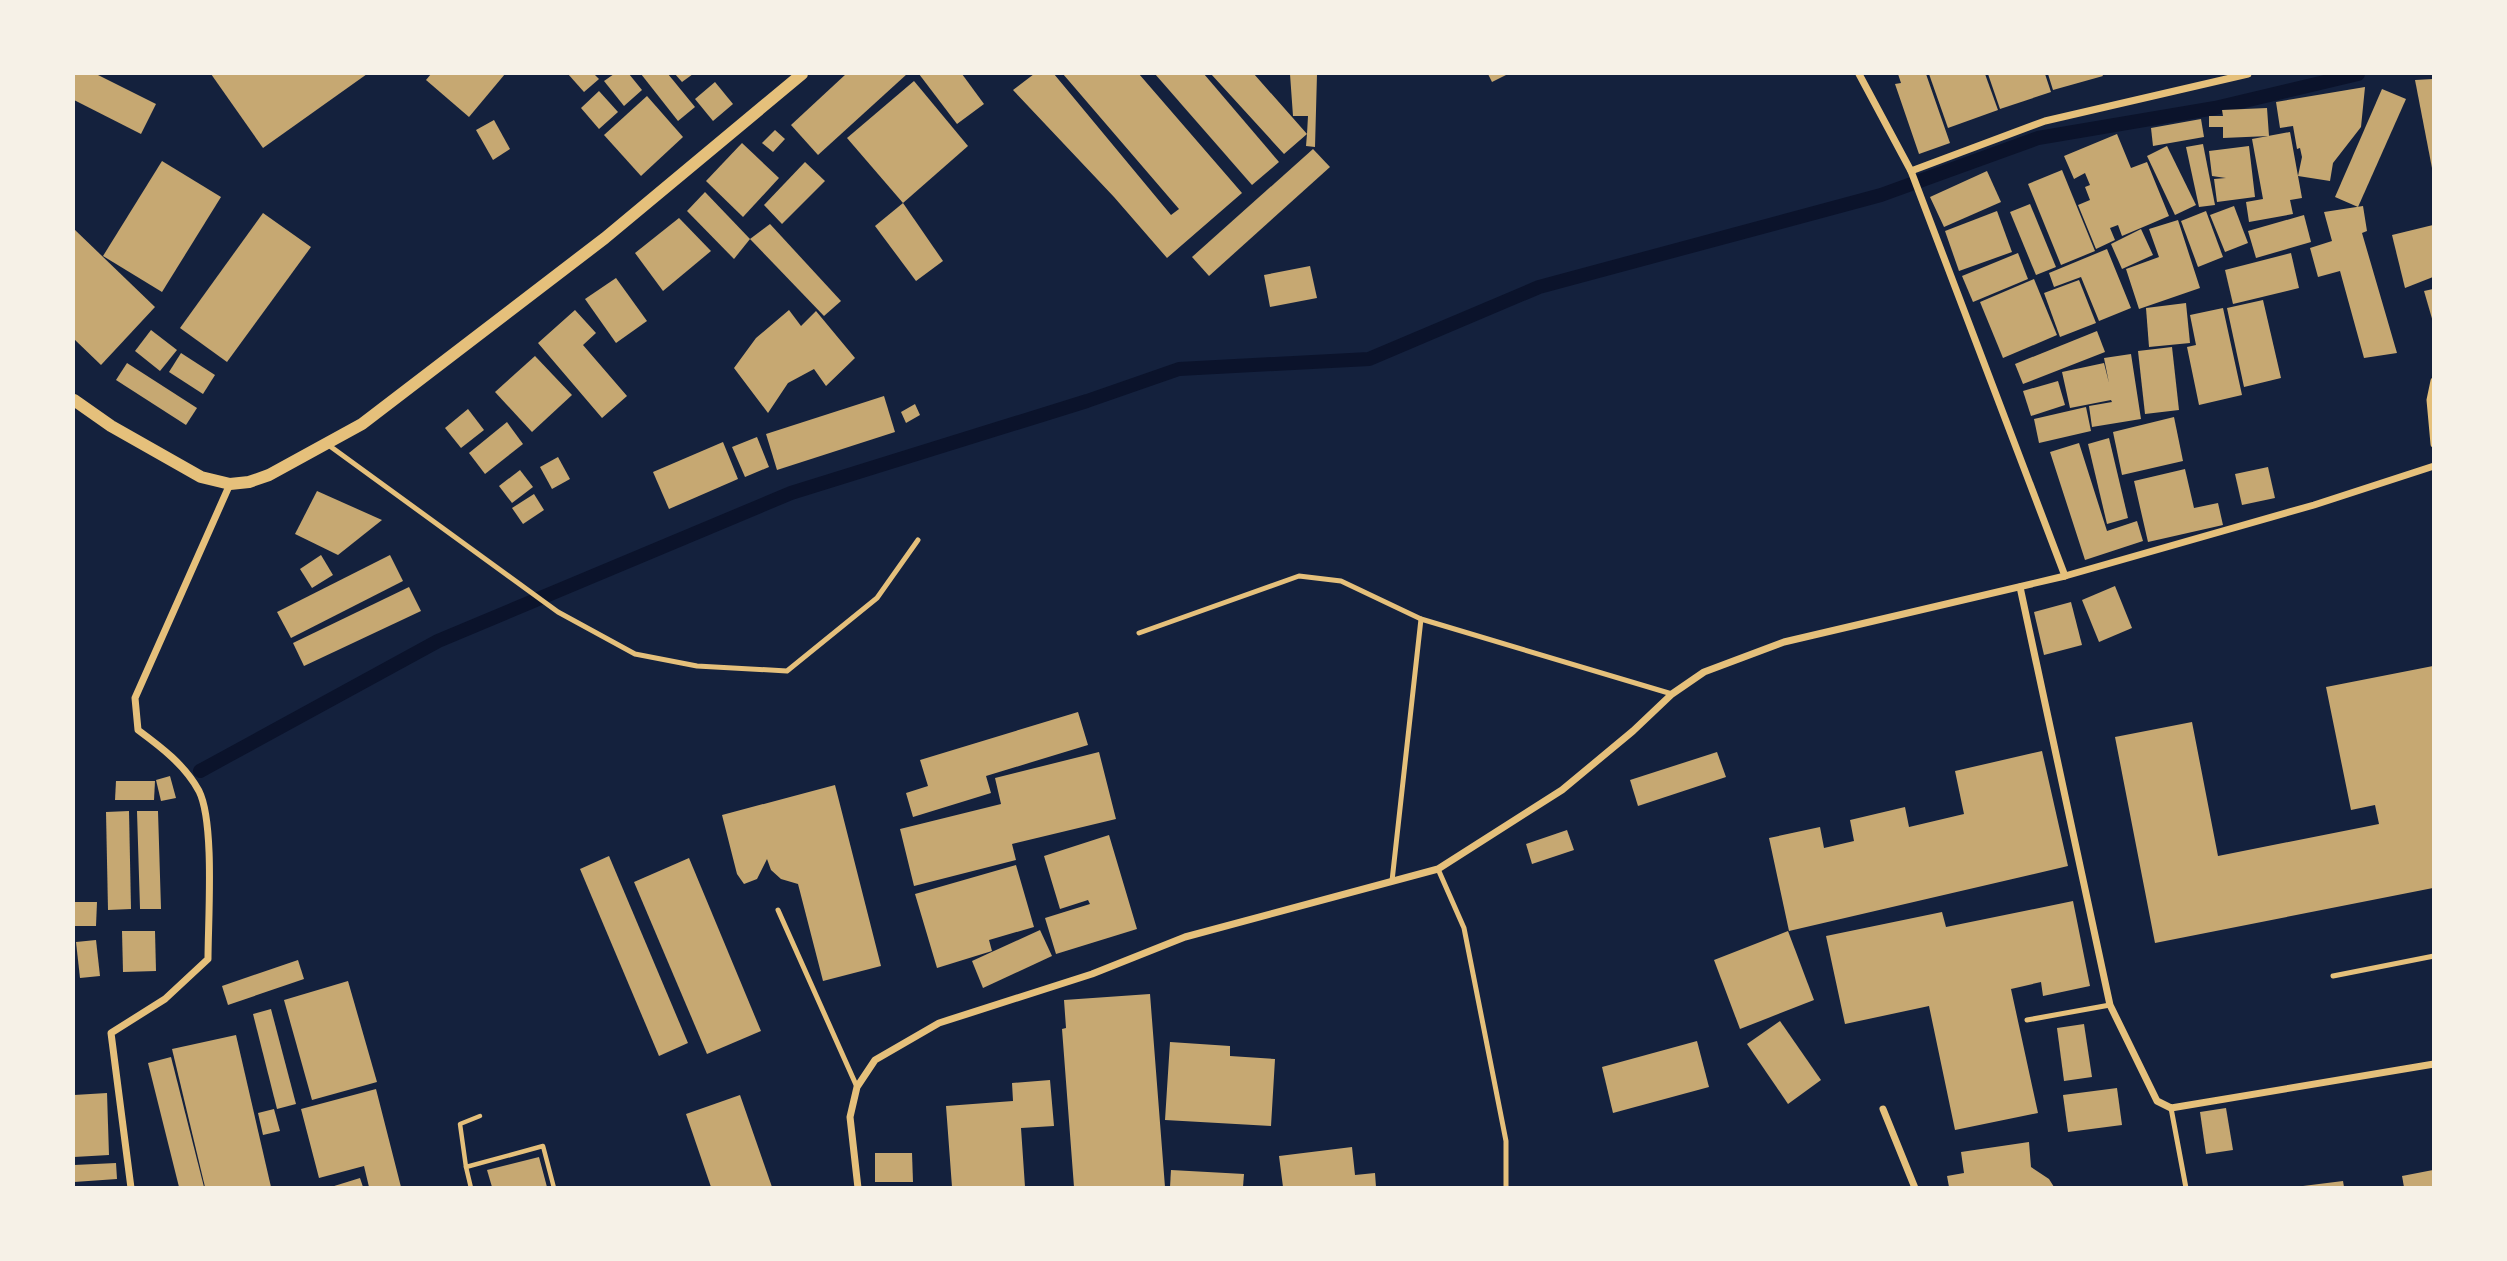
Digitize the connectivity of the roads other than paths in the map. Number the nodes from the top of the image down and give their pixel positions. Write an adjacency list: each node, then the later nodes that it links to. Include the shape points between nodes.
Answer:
1 (802, 74): 7 (street, via 605,239 362,424)
2 (1859, 74): 4 (street)
3 (2248, 74): 4 (street, via 2045,121)
4 (1911, 171): 12 (street)
5 (2434, 381): 8 (street, via 2430,400)
6 (74, 400): 10 (street, via 201,477)
7 (327, 444): 10 (street, via 270,475); 11 (lane, via 558,612 635,653 697,666 787,671 877,598)
8 (2434, 444)
9 (2434, 466): 12 (street)
10 (229, 484): 28 (street, via 135,698 138,730 170,753 199,792 208,839 208,959 165,999 111,1033)
11 (918, 540)
12 (2065, 576): 13 (street)
13 (2020, 587): 16 (street, via 1784,642 1704,672); 22 (street)
14 (1421, 619): 15 (lane, via 1341,581 1299,576); 16 (lane); 18 (lane)
15 (1139, 633)
16 (1672, 694): 17 (street, via 1562,790)
17 (1438, 870): 18 (street); 30 (lane, via 1464,928 1506,1141)
18 (1392, 881): 25 (street, via 1185,937 1092,974 939,1023 875,1060)
19 (778, 910): 25 (lane)
20 (2434, 956): 21 (lane)
21 (2333, 976)
22 (2110, 1005): 23 (lane); 27 (street, via 2157,1101)
23 (2027, 1020)
24 (2434, 1063): 27 (street)
25 (857, 1087): 29 (street, via 849,1117)
26 (1883, 1108): 31 (street)
27 (2171, 1108): 32 (lane)
28 (131, 1188)
29 (858, 1188)
30 (1506, 1188)
31 (1915, 1188)
32 (2186, 1188)

